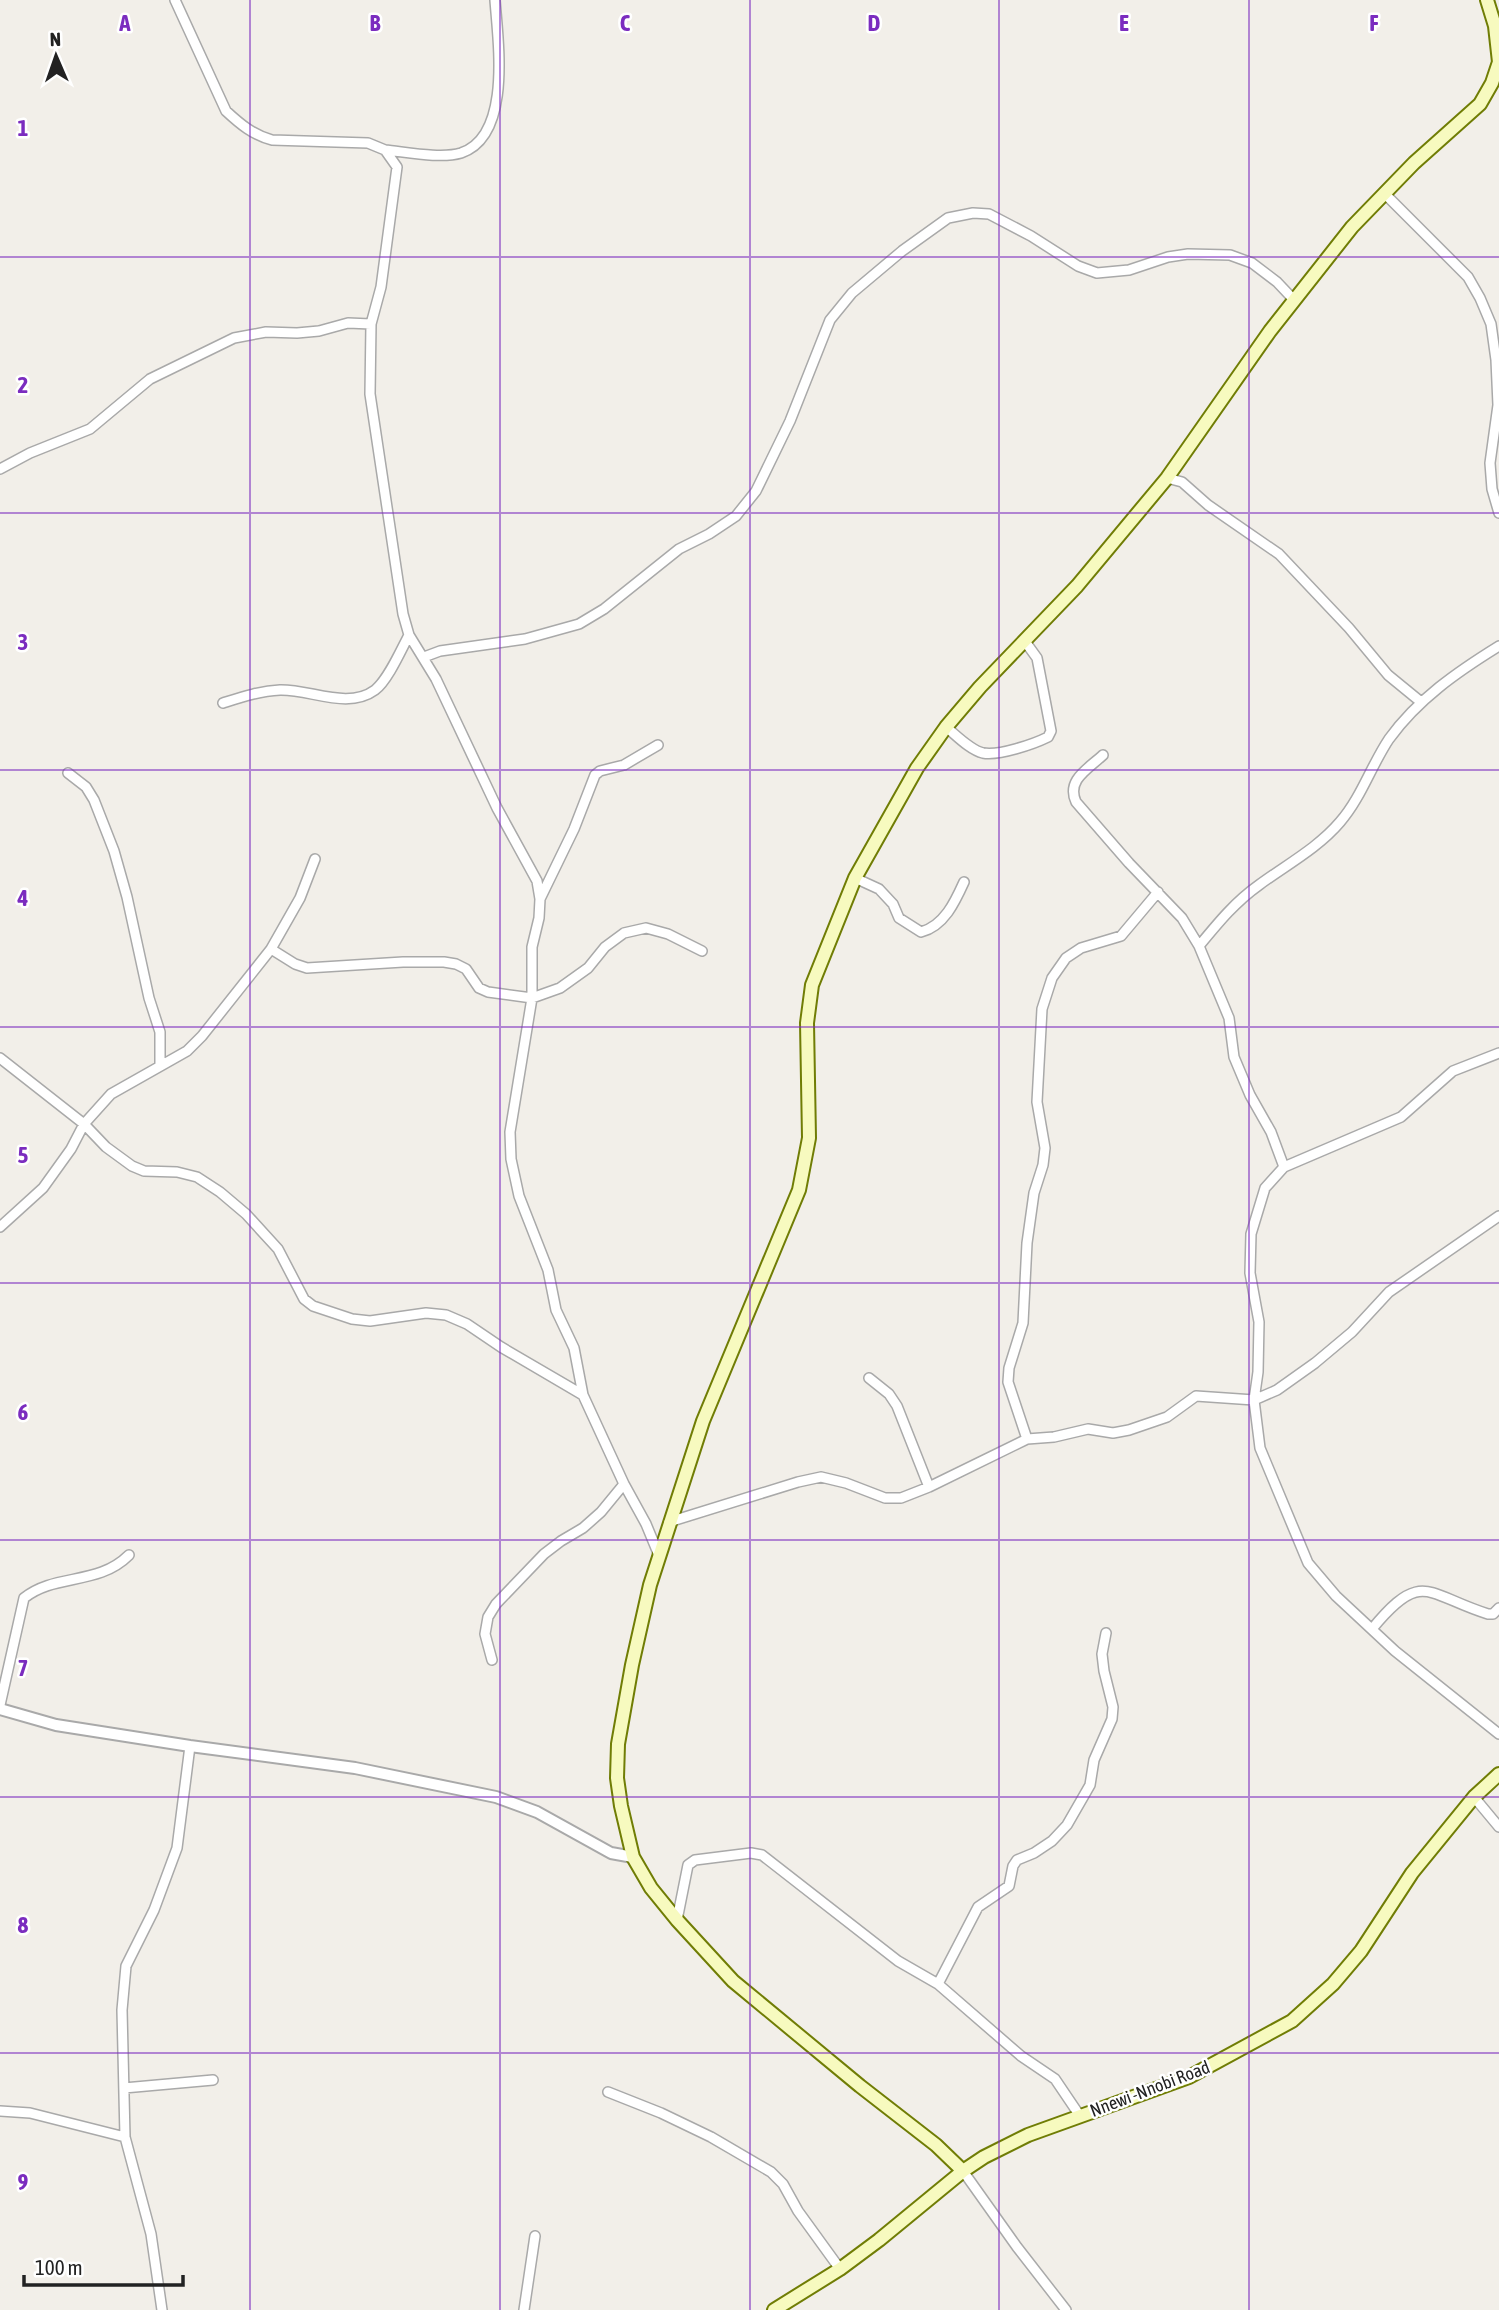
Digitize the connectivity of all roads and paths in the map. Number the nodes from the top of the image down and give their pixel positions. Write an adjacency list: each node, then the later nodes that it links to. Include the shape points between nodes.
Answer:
1 (175, 0): 4 (street, via 226,111 240,124 272,140 368,144)
2 (495, 0): 4 (street, via 498,96 490,126 475,146 450,155)
3 (1487, 0): 5 (main road, via 1499,62 1492,83 1480,104)
4 (385, 150): 7 (street, via 397,167 382,287)
5 (1384, 194): 6 (main road); 10 (street, via 1468,277 1490,324 1498,405 1490,463)
6 (1294, 300): 9 (main road); 14 (street, via 1252,263 1230,255 1188,254 1129,270 1097,273 989,214 948,218 862,285 830,320 756,491 736,516 679,549 579,624)
7 (371, 324): 8 (street, via 234,338 150,379 90,429); 11 (street, via 370,394)
8 (0, 470)
9 (1167, 478): 12 (main road, via 1077,586); 15 (street, via 1182,482 1279,554 1388,675)
10 (1499, 513)
11 (409, 635): 14 (street); 16 (street, via 378,688 369,694 335,698 282,690)
12 (1024, 640): 17 (main road); 17 (street, via 1037,658 1042,678 1051,731 1048,737 984,753)
13 (1499, 646): 15 (street)
14 (424, 657): 25 (street, via 537,881)
15 (1421, 702): 26 (street, via 1389,739 1339,823 1230,909)
16 (223, 703)
17 (946, 727): 22 (main road, via 917,768)
18 (658, 745): 25 (street, via 595,775)
19 (1103, 755): 24 (street, via 1073,782 1072,793)
20 (68, 773): 32 (street, via 94,800 114,851 160,1032)
21 (315, 859): 27 (street, via 300,898)
22 (855, 878): 23 (street, via 879,889 899,918 921,932 943,918); 43 (main road, via 811,985 808,1138 799,1190 703,1421)
23 (964, 881)
24 (1158, 892): 26 (street); 40 (street, via 1121,936 1081,948 1066,958 1052,978 1042,1009 1037,1102 1045,1148 1027,1243 1023,1323 1008,1382)
25 (540, 899): 29 (street, via 532,947)
26 (1199, 946): 34 (street, via 1229,1018 1234,1057)
27 (271, 949): 29 (street, via 307,968 456,964 488,992); 32 (street, via 202,1036)
28 (702, 951): 29 (street, via 646,928 624,933 560,988)
29 (533, 998): 38 (street, via 510,1132 511,1159 519,1196 548,1270 556,1310 574,1348)
30 (1499, 1053): 34 (street, via 1453,1071 1401,1117)
31 (0, 1058): 33 (street)
32 (160, 1066): 33 (street, via 111,1094)
33 (84, 1124): 36 (street, via 43,1188); 38 (street, via 132,1166 197,1177 220,1192 278,1249 304,1299 313,1306 370,1321 426,1313 446,1315)
34 (1284, 1167): 39 (street, via 1265,1188 1251,1234 1250,1273 1259,1322)
35 (1499, 1216): 39 (street, via 1389,1292 1315,1363)
36 (0, 1227)
37 (869, 1378): 42 (street, via 897,1406)
38 (583, 1395): 41 (street)
39 (1254, 1400): 40 (street, via 1196,1396 1167,1417 1129,1430 1088,1429); 47 (street, via 1260,1448 1308,1563)
40 (1027, 1439): 42 (street)
41 (624, 1484): 44 (street); 49 (street, via 601,1512 544,1554 496,1604 485,1634)
42 (929, 1487): 43 (street, via 901,1498 885,1498 821,1477)
43 (669, 1522): 44 (main road)
44 (659, 1553): 56 (main road, via 618,1744 617,1778)
45 (129, 1555): 50 (street, via 102,1574 34,1589 24,1598)
46 (1499, 1608): 47 (street, via 1488,1614 1442,1594 1416,1592 1400,1598)
47 (1371, 1629): 51 (street)
48 (1106, 1633): 58 (street, via 1102,1654 1112,1719 1094,1760 1090,1785 1067,1825 1052,1841 1017,1860 1009,1886 978,1907)
49 (492, 1660)
50 (0, 1707): 52 (street, via 56,1725)
51 (1499, 1734)
52 (190, 1746): 56 (street, via 355,1768 496,1797 537,1812 611,1853); 60 (street, via 177,1848 126,1966)
53 (1499, 1774): 54 (main road, Nnewi -Nnobi Road)
54 (1475, 1797): 55 (street); 63 (main road, Nnewi -Nnobi Road, via 1412,1873 1361,1951 1292,2021 1189,2077)
55 (1499, 1827)
56 (634, 1857): 57 (main road)
57 (677, 1920): 58 (street, via 688,1865 695,1860 761,1855 898,1961); 65 (main road, via 733,1981)
58 (938, 1984): 63 (street, via 1021,2056 1055,2079)
59 (213, 2080): 60 (street)
60 (124, 2088): 64 (street)
61 (608, 2092): 67 (street, via 698,2131 771,2172)
62 (0, 2111): 64 (street, via 30,2113)
63 (1080, 2116): 65 (main road, Nnewi -Nnobi Road, via 1028,2135)
64 (125, 2137): 68 (street, via 151,2234)
65 (963, 2171): 67 (main road, Nnewi -Nnobi Road); 71 (street)
66 (535, 2236): 69 (street)
67 (840, 2269): 70 (main road, Nnewi -Nnobi Road)
68 (162, 2310)
69 (524, 2310)
70 (774, 2310)
71 (1066, 2310)

